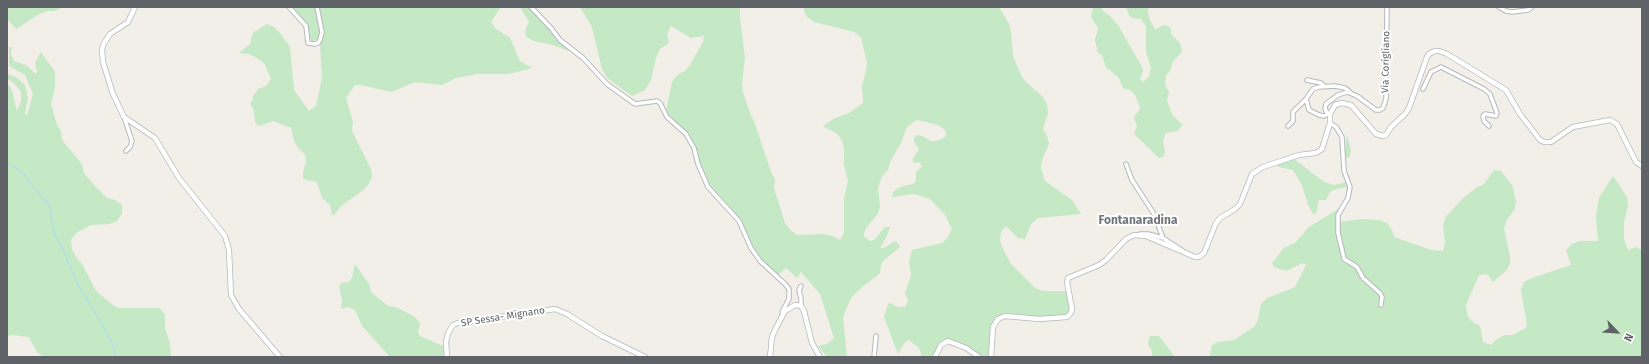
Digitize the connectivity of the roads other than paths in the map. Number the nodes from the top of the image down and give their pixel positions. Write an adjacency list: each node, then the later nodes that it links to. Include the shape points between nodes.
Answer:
1 (135, 7): 14 (street, via 128,22 110,34 102,50 110,84)
2 (289, 7): 3 (street, via 306,26 308,43 315,44 320,40 322,32)
3 (317, 7)
4 (531, 7): 27 (street, via 560,40 583,58 607,84 635,104 657,101 667,116 686,134 694,148 708,187 739,221 751,248 760,260 789,289 789,299 783,308)
5 (1387, 7): 11 (street, Via Corigliano, via 1385,103 1382,109 1376,110)
6 (1499, 7): 7 (street, via 1512,12)
7 (1532, 7)
8 (1307, 80): 9 (street, via 1322,83)
9 (1324, 86): 11 (street, via 1340,86); 12 (street, via 1313,89)
10 (1423, 89): 17 (street, via 1431,72 1441,67 1484,89 1490,94 1497,113 1496,116 1483,116)
11 (1351, 93): 13 (street, via 1341,94 1326,104 1325,109)
12 (1306, 99): 13 (street, via 1311,112 1324,116); 16 (street, via 1293,112 1293,120)
13 (1329, 114): 15 (street); 20 (street, via 1335,105 1347,103 1376,134 1383,136 1409,108 1426,57 1432,52 1439,51 1506,90 1540,140 1551,142 1573,127 1614,121 1636,162)
14 (124, 118): 18 (street, via 132,141); 29 (street, via 159,143 180,178 225,236 229,250 230,286 234,302)
15 (1330, 123): 23 (street, via 1324,145 1319,152 1299,156 1252,174 1240,204 1216,223 1204,253 1195,257); 25 (street, via 1342,137 1344,171 1350,187 1348,198 1338,218 1338,233 1344,259 1357,266 1363,278 1380,294)
16 (1288, 126)
17 (1489, 126)
18 (126, 151)
19 (1126, 164): 22 (street, via 1132,180 1154,214)
20 (1642, 166)
21 (1140, 234): 22 (street); 23 (street); 37 (street, via 1134,234 1126,239 1099,265 1068,278 1072,309 1067,317 1039,319 1005,316 998,319 993,327)
22 (1163, 238): 23 (street)
23 (1184, 251)
24 (801, 286): 26 (street)
25 (1381, 305)
26 (801, 306): 27 (street, via 791,306); 33 (street, via 812,343)
27 (783, 315): 32 (street, via 772,337)
28 (876, 336): 34 (street)
29 (280, 357)
30 (447, 357): 31 (street, SP Sessa- Mignano, via 448,333 458,323 554,309)
31 (645, 357)
32 (770, 357)
33 (820, 357)
34 (874, 357)
35 (935, 357): 36 (street, via 941,345 948,341 966,348)
36 (979, 357)
37 (991, 357)

